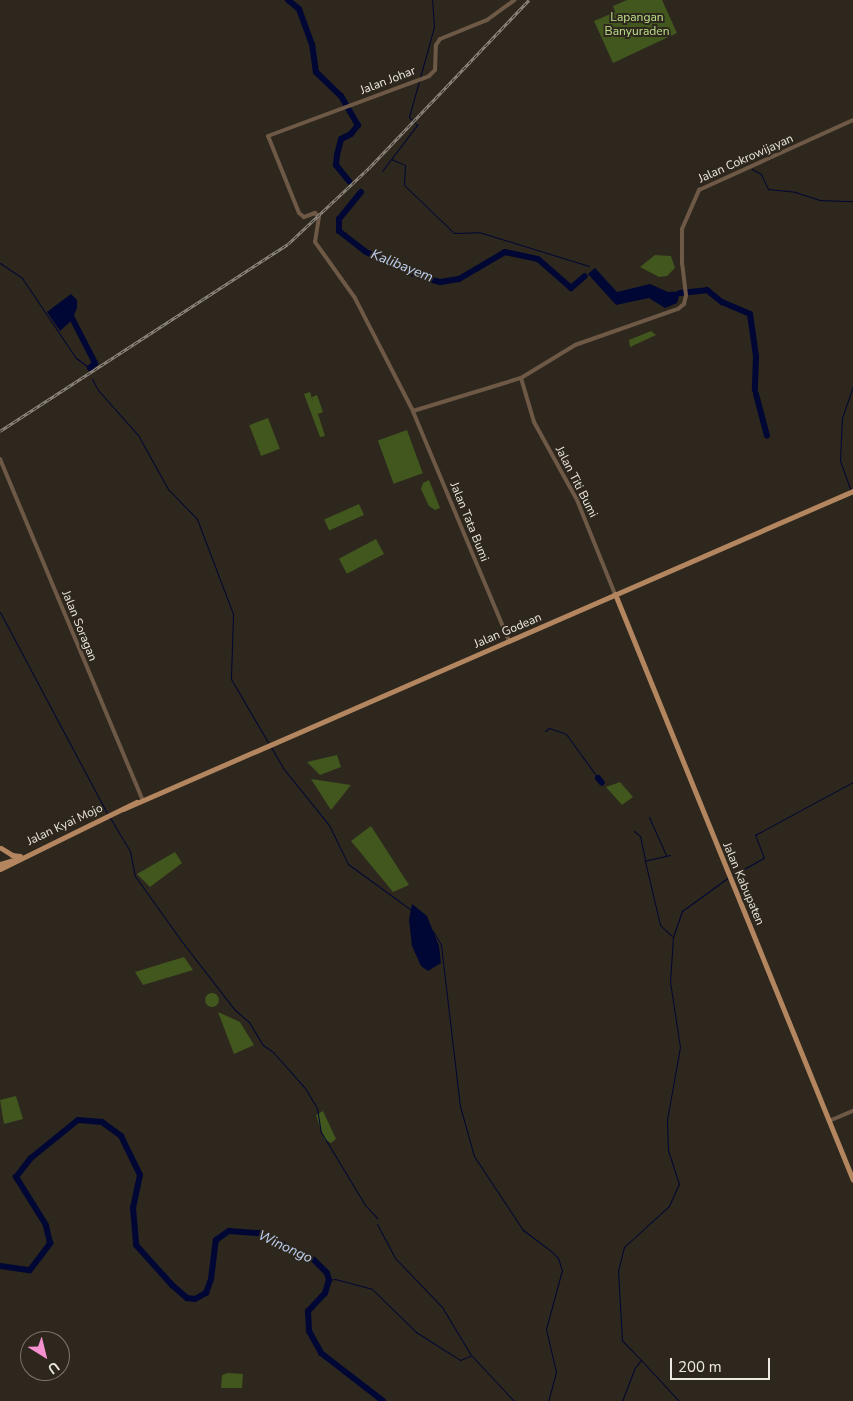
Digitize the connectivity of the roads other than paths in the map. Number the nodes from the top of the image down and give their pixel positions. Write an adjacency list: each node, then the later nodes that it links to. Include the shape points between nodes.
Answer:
1 (515, 0): 3 (street, Jalan Johar, via 487,20 440,39 436,46 435,70 430,75 268,136 299,213 304,217)
2 (853, 120): 4 (street, Jalan Cokrowijayan, via 698,190 682,229 686,293 684,304 678,310 575,345)
3 (318, 216): 5 (street, Jalan Tata Bumi, via 320,222 315,242 355,298)
4 (521, 378): 5 (street, Jalan Cokrowijayan); 8 (street, Jalan Titi Bumi, via 534,422 577,500)
5 (413, 411): 9 (street, Jalan Tata Bumi)
6 (0, 459): 11 (street, Jalan Soragan)
7 (853, 491): 8 (main road, Jalan Godean)
8 (615, 594): 9 (main road, Jalan Godean); 19 (main road, Jalan Kabupaten)
9 (509, 641): 10 (main road, Jalan Godean)
10 (171, 789): 11 (main road, Jalan Godean); 12 (main road, Jalan Godean)
11 (142, 800): 12 (main road, Jalan Godean)
12 (122, 809): 14 (main road, Jalan Kyai Mojo)
13 (1, 847): 14 (main road, via 12,855); 15 (main road); 16 (main road, via 3,857)
14 (25, 854): 15 (main road, Jalan Kyai Mojo)
15 (13, 860): 16 (main road, Jalan Kyai Mojo); 17 (main road, Jalan Kyai Mojo)
16 (0, 863)
17 (0, 868)
18 (853, 1111): 19 (street)
19 (829, 1120): 20 (main road, Jalan Kabupaten)
20 (853, 1180)

